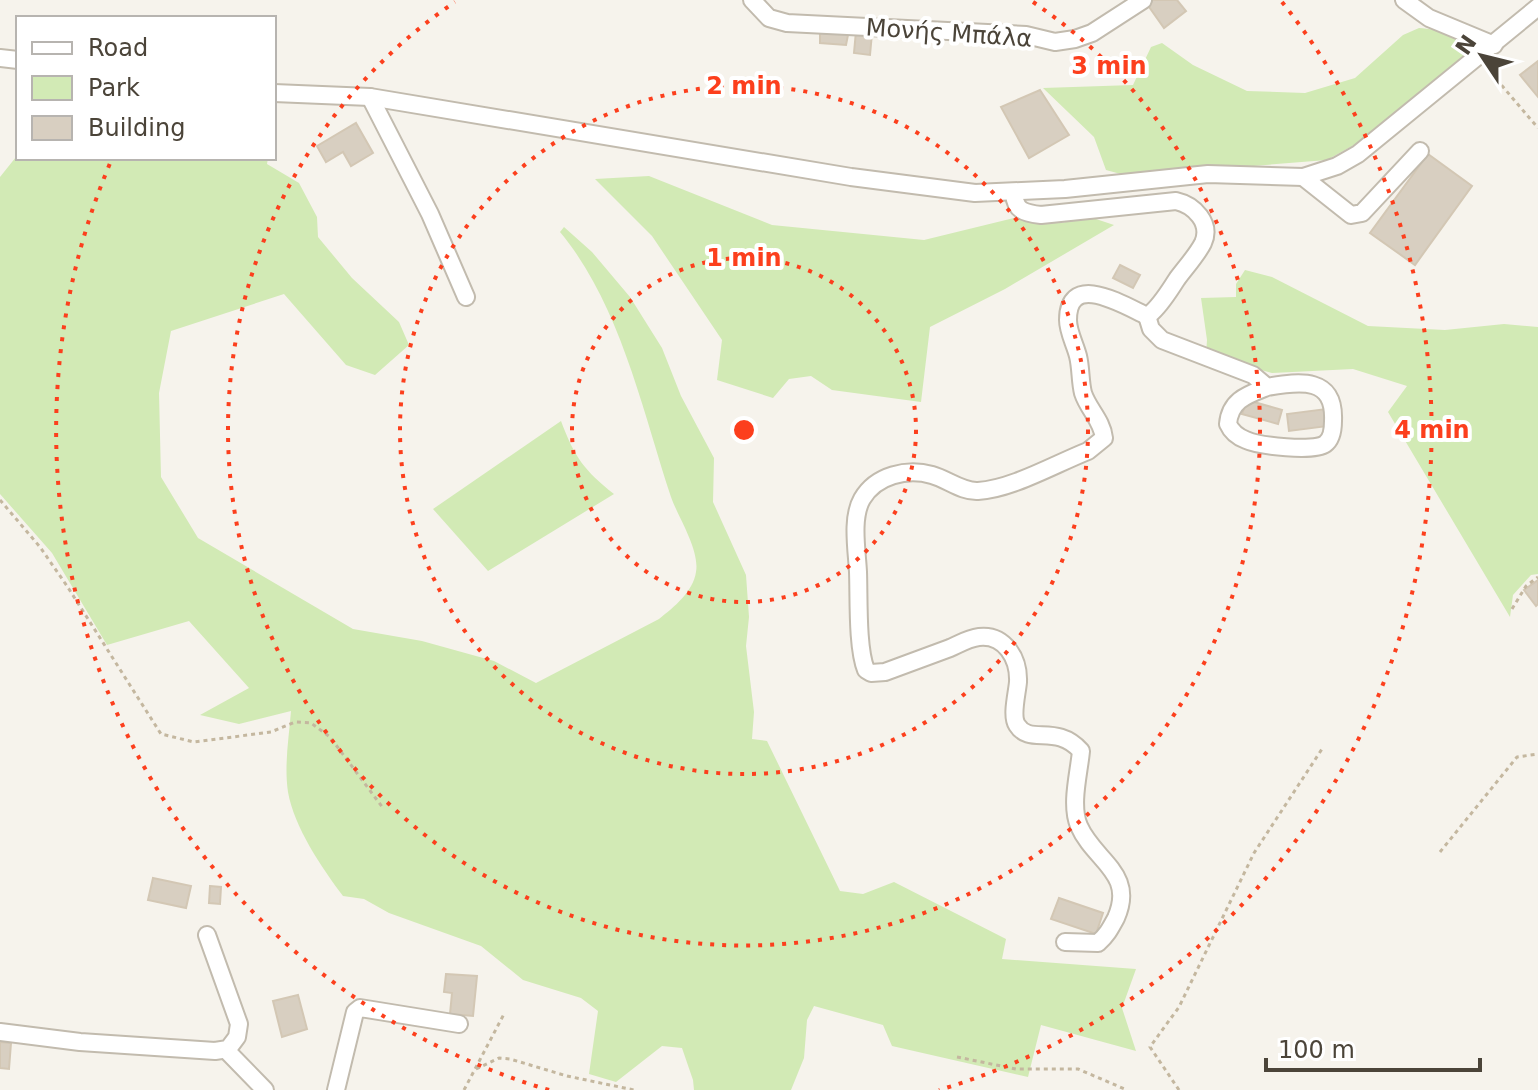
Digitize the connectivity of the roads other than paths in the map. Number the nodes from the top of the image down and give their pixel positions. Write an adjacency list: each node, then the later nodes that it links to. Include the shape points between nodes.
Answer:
1 (752, 0): 2 (street, Μονής Μπάλα, via 769,18 787,23 1026,35 1055,42 1092,33)
2 (1143, 0)
3 (1404, 0): 5 (street, via 1429,18)
4 (1538, 7): 5 (street)
5 (1494, 45): 9 (street, via 1358,154)
6 (276, 93): 7 (street)
7 (370, 97): 10 (street, via 877,181); 11 (street)
8 (1420, 151): 9 (street, via 1362,213 1351,215)
9 (1303, 177): 10 (street, via 1208,174)
10 (1014, 193): 12 (street, via 1017,208 1041,215 1169,200 1191,205 1204,226 1203,242)
11 (466, 297)
12 (1147, 316): 13 (street, via 1162,340 1253,375); 15 (street, via 1092,294 1071,303 1069,331 1083,392 1102,429 1104,438 1098,444 1000,487 975,492 934,475 891,474 861,500 856,527 866,670 885,672 978,637 994,638 1014,659 1018,728 1028,735 1065,737 1081,751 1075,811 1079,827 1118,877 1122,892 1108,935 1098,943)
13 (1267, 387): 13 (street, via 1231,408 1228,424 1234,433 1263,444 1327,443 1333,420 1326,389)
14 (207, 935): 18 (street, via 239,1024 235,1042)
15 (1065, 942)
16 (459, 1024): 20 (street, via 360,1008)
17 (0, 1032): 18 (street)
18 (226, 1050): 19 (street)
19 (265, 1090)
20 (336, 1090)

